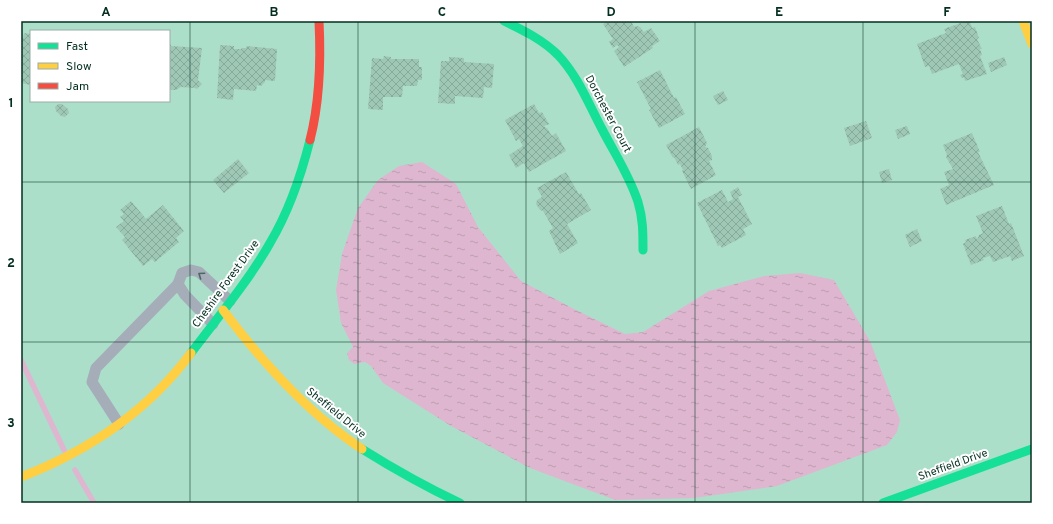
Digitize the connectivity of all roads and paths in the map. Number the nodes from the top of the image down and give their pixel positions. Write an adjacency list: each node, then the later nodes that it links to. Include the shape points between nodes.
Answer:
1 (320, 21): 7 (street, Cheshire Forest Drive, via 319,97 304,166 294,195 270,243)
2 (504, 21): 5 (street, Dorchester Court, via 531,33 547,45 572,73 630,182 643,223)
3 (1024, 21): 4 (street)
4 (1032, 44)
5 (643, 250)
6 (178, 284): 7 (lane, one-way to 6, via 199,272 191,270 182,273); 9 (lane); 10 (lane, via 96,368 92,382)
7 (230, 301): 8 (street, Cheshire Forest Drive)
8 (223, 310): 9 (street, Cheshire Forest Drive); 13 (street, Sheffield Drive, via 261,360 318,416 397,472)
9 (213, 324): 10 (street, Cheshire Forest Drive, via 173,376 144,405)
10 (119, 424): 12 (street, Cheshire Forest Drive, via 106,435 72,455)
11 (1032, 449): 14 (street, Sheffield Drive)
12 (21, 477)
13 (460, 503)
14 (883, 503)

